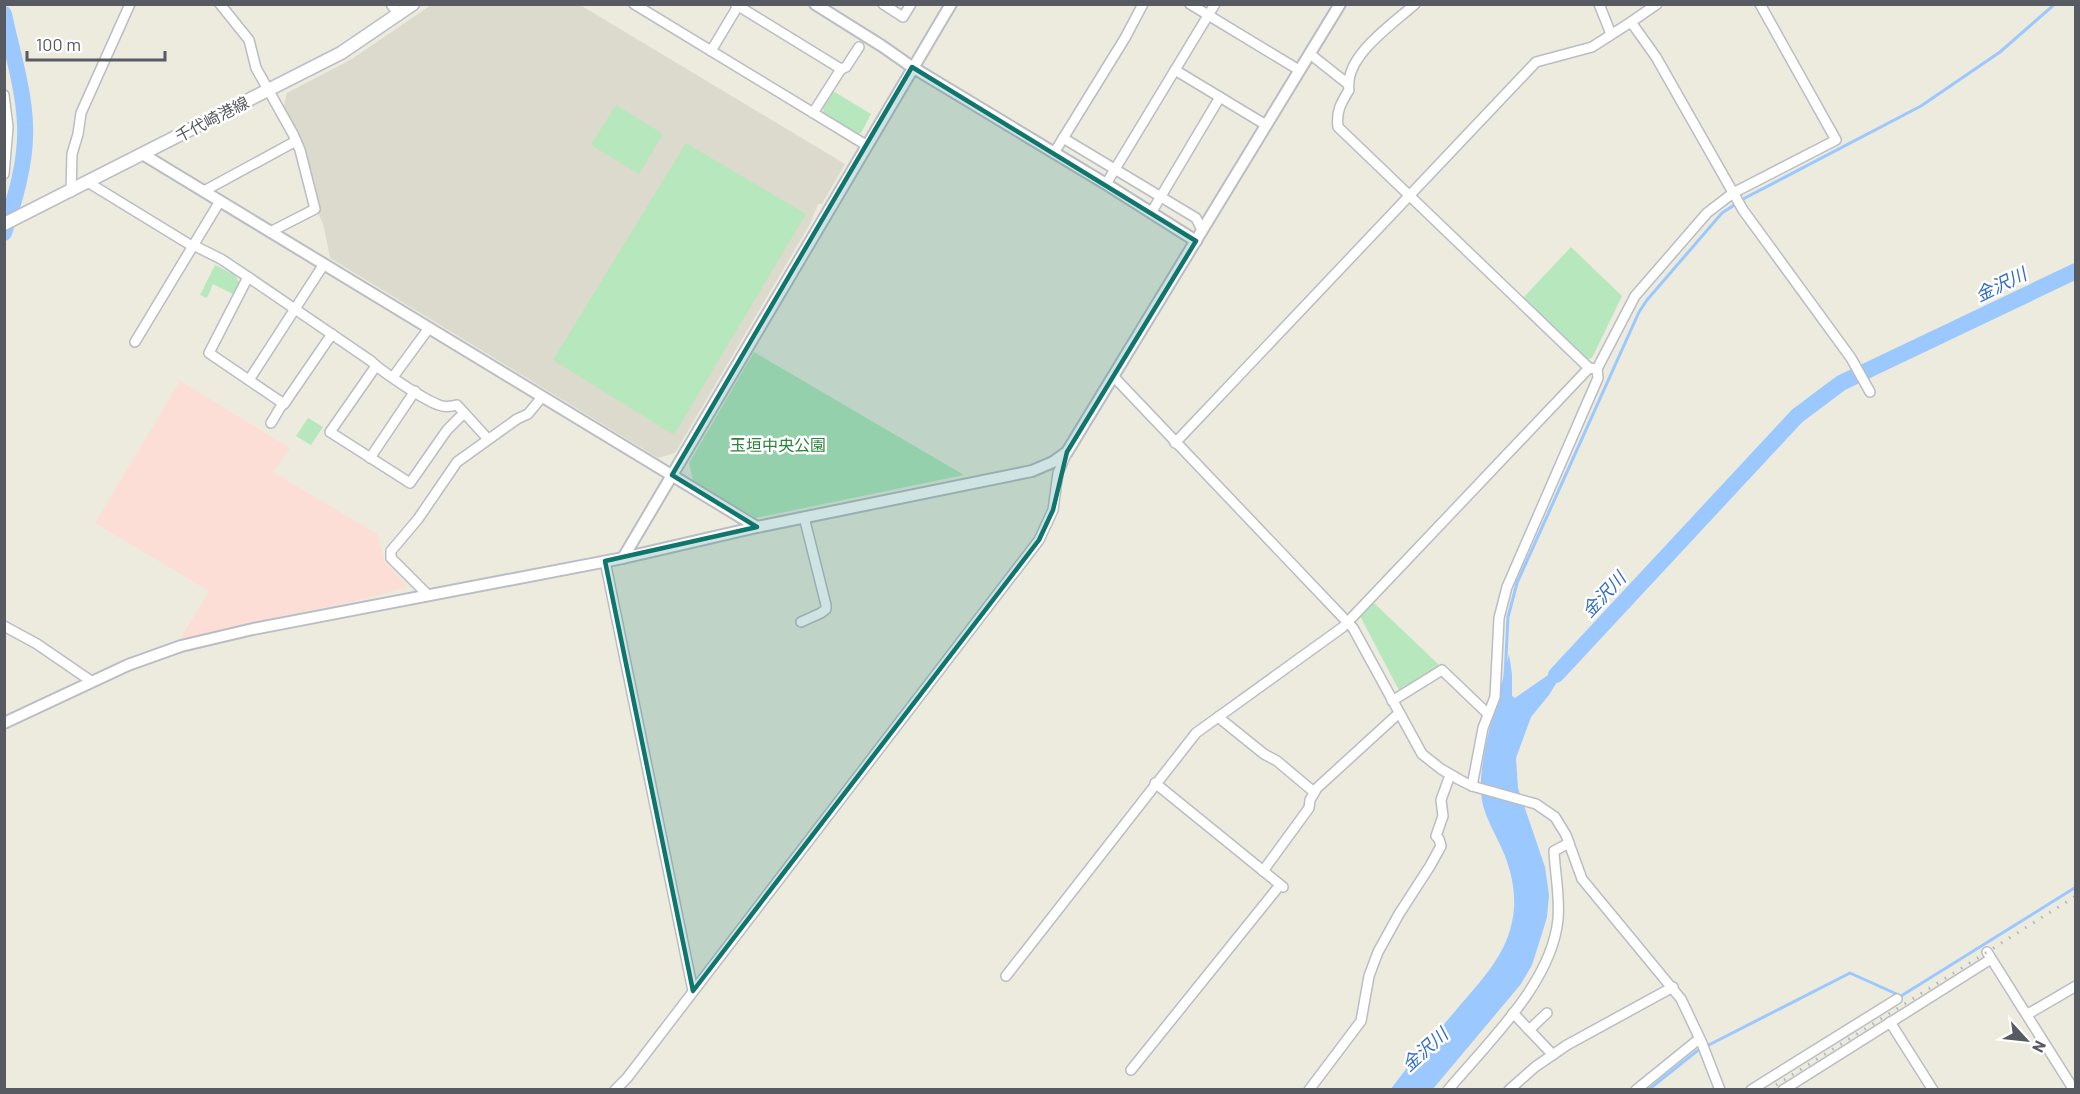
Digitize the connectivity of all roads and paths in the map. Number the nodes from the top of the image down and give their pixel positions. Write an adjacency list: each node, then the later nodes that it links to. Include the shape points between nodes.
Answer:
1 (130, 4): 46 (street, via 83,106 72,154)
2 (220, 4): 30 (street, via 249,40 256,68)
3 (413, 4): 18 (main road, 千代崎港線)
4 (634, 4): 23 (street)
5 (815, 4): 25 (street)
6 (883, 4): 7 (street, via 903,17)
7 (911, 4)
8 (951, 4): 25 (street)
9 (1143, 4): 36 (street)
10 (1190, 4): 19 (street)
11 (1215, 4): 19 (street)
12 (1340, 4): 24 (street)
13 (1415, 4): 29 (street, via 1366,48 1353,66)
14 (1599, 4): 21 (street)
15 (1657, 4): 20 (street)
16 (1760, 4): 47 (street, via 1836,140)
17 (741, 6): 23 (street); 26 (street)
18 (395, 10): 30 (main road, 千代崎港線, via 341,53)
19 (1208, 15): 27 (street); 28 (street)
20 (1631, 22): 21 (street); 47 (street, via 1656,57)
21 (1611, 34): 48 (street, via 1592,47 1536,62)
22 (859, 47): 26 (street)
23 (711, 51): 34 (street)
24 (1310, 54): 28 (street); 29 (street)
25 (912, 67): 38 (street); 39 (street)
26 (841, 69): 34 (street)
27 (1175, 70): 32 (street); 41 (street)
28 (1299, 70): 35 (street)
29 (1348, 84): 48 (street, via 1349,90 1336,115 1338,127)
30 (269, 90): 37 (street); 40 (main road, 千代崎港線)
31 (4, 95): 33 (street)
32 (1220, 97): 35 (street); 49 (street)
33 (5, 110): 42 (street, via 8,127)
34 (813, 113): 38 (street)
35 (1266, 125): 53 (street)
36 (1064, 138): 39 (street); 41 (street)
37 (296, 141): 45 (street); 54 (street, via 315,209)
38 (866, 145): 78 (street)
39 (1054, 153): 44 (street)
40 (144, 154): 43 (main road, 千代崎港線); 45 (street)
41 (1116, 169): 44 (street); 49 (street)
42 (4, 174)
43 (89, 183): 46 (main road, 千代崎港線); 56 (street)
44 (1106, 184): 51 (street)
45 (204, 191): 50 (street)
46 (71, 192): 52 (main road, 千代崎港線)
47 (1733, 193): 64 (street, via 1707,213 1644,284); 69 (street, via 1853,361)
48 (1409, 196): 64 (street); 75 (street)
49 (1161, 197): 51 (street); 53 (street, via 1196,218)
50 (220, 201): 54 (street); 56 (street)
51 (1151, 213): 55 (street)
52 (4, 224)
53 (1202, 231): 55 (street)
54 (270, 232): 57 (street)
55 (1196, 241): 65 (street)
56 (193, 245): 58 (street); 62 (street)
57 (324, 264): 59 (street); 60 (street)
58 (248, 277): 59 (street); 67 (street, via 209,353)
59 (295, 309): 61 (street); 67 (street)
60 (429, 328): 66 (street); 70 (street)
61 (332, 334): 63 (street); 71 (street)
62 (135, 342)
63 (376, 366): 66 (street); 77 (street, via 330,432)
64 (1593, 369): 85 (street); 90 (street, via 1598,378 1507,587 1499,618 1497,686)
65 (1113, 376): 75 (street); 76 (street)
66 (393, 377): 68 (street)
67 (249, 380): 71 (street)
68 (415, 391): 72 (street, via 440,406 457,405); 77 (street)
69 (1870, 392)
70 (542, 397): 74 (street, via 528,414); 78 (street)
71 (283, 403): 73 (street)
72 (464, 413): 74 (street); 77 (street, via 447,430 410,483)
73 (271, 423)
74 (488, 439): 83 (street, via 457,462 392,551 391,558)
75 (1175, 443): 85 (street)
76 (1067, 452): 79 (street, via 1032,471); 102 (street, via 1058,472 1053,510 1039,540)
77 (370, 458)
78 (672, 476): 80 (street); 81 (street)
79 (804, 518): 80 (street); 84 (street, via 826,609)
80 (757, 527): 81 (street)
81 (622, 558): 82 (street)
82 (605, 561): 83 (street); 102 (street)
83 (428, 595): 87 (street, via 181,646)
84 (801, 622)
85 (1347, 622): 88 (street); 91 (street)
86 (4, 626): 87 (street)
87 (91, 681): 92 (street)
88 (1392, 701): 89 (street); 90 (street, via 1442,670)
89 (1398, 714): 93 (street, via 1422,754); 96 (street)
90 (1488, 714): 95 (street)
91 (1218, 717): 94 (street, via 1196,733); 96 (street)
92 (4, 723)
93 (1450, 775): 95 (street); 113 (street, via 1441,800 1443,816 1436,836 1440,846 1378,952 1360,1021)
94 (1155, 783): 98 (street); 99 (street)
95 (1472, 786): 97 (street, via 1536,804 1556,818)
96 (1314, 792): 98 (street, via 1309,808)
97 (1569, 843): 101 (street, via 1582,879); 104 (street, via 1554,851 1558,921 1547,960)
98 (1263, 871): 111 (street, via 1281,886)
99 (1006, 976)
100 (2076, 986): 106 (street)
101 (1673, 987): 109 (street); 110 (street)
102 (693, 991): 112 (street)
103 (1897, 999): 118 (street)
104 (1513, 1013): 108 (street); 114 (street)
105 (1547, 1013): 108 (street)
106 (2028, 1014): 107 (street, via 1989,956); 121 (street)
107 (1890, 1022): 119 (street); 120 (street)
108 (1529, 1030): 110 (street)
109 (1702, 1044): 116 (street); 117 (street)
110 (1553, 1055): 115 (street)
111 (1131, 1070)
112 (615, 1089)
113 (1309, 1089)
114 (1448, 1089)
115 (1509, 1089)
116 (1636, 1089)
117 (1720, 1089)
118 (1751, 1089)
119 (1783, 1089)
120 (1933, 1089)
121 (2075, 1089)

